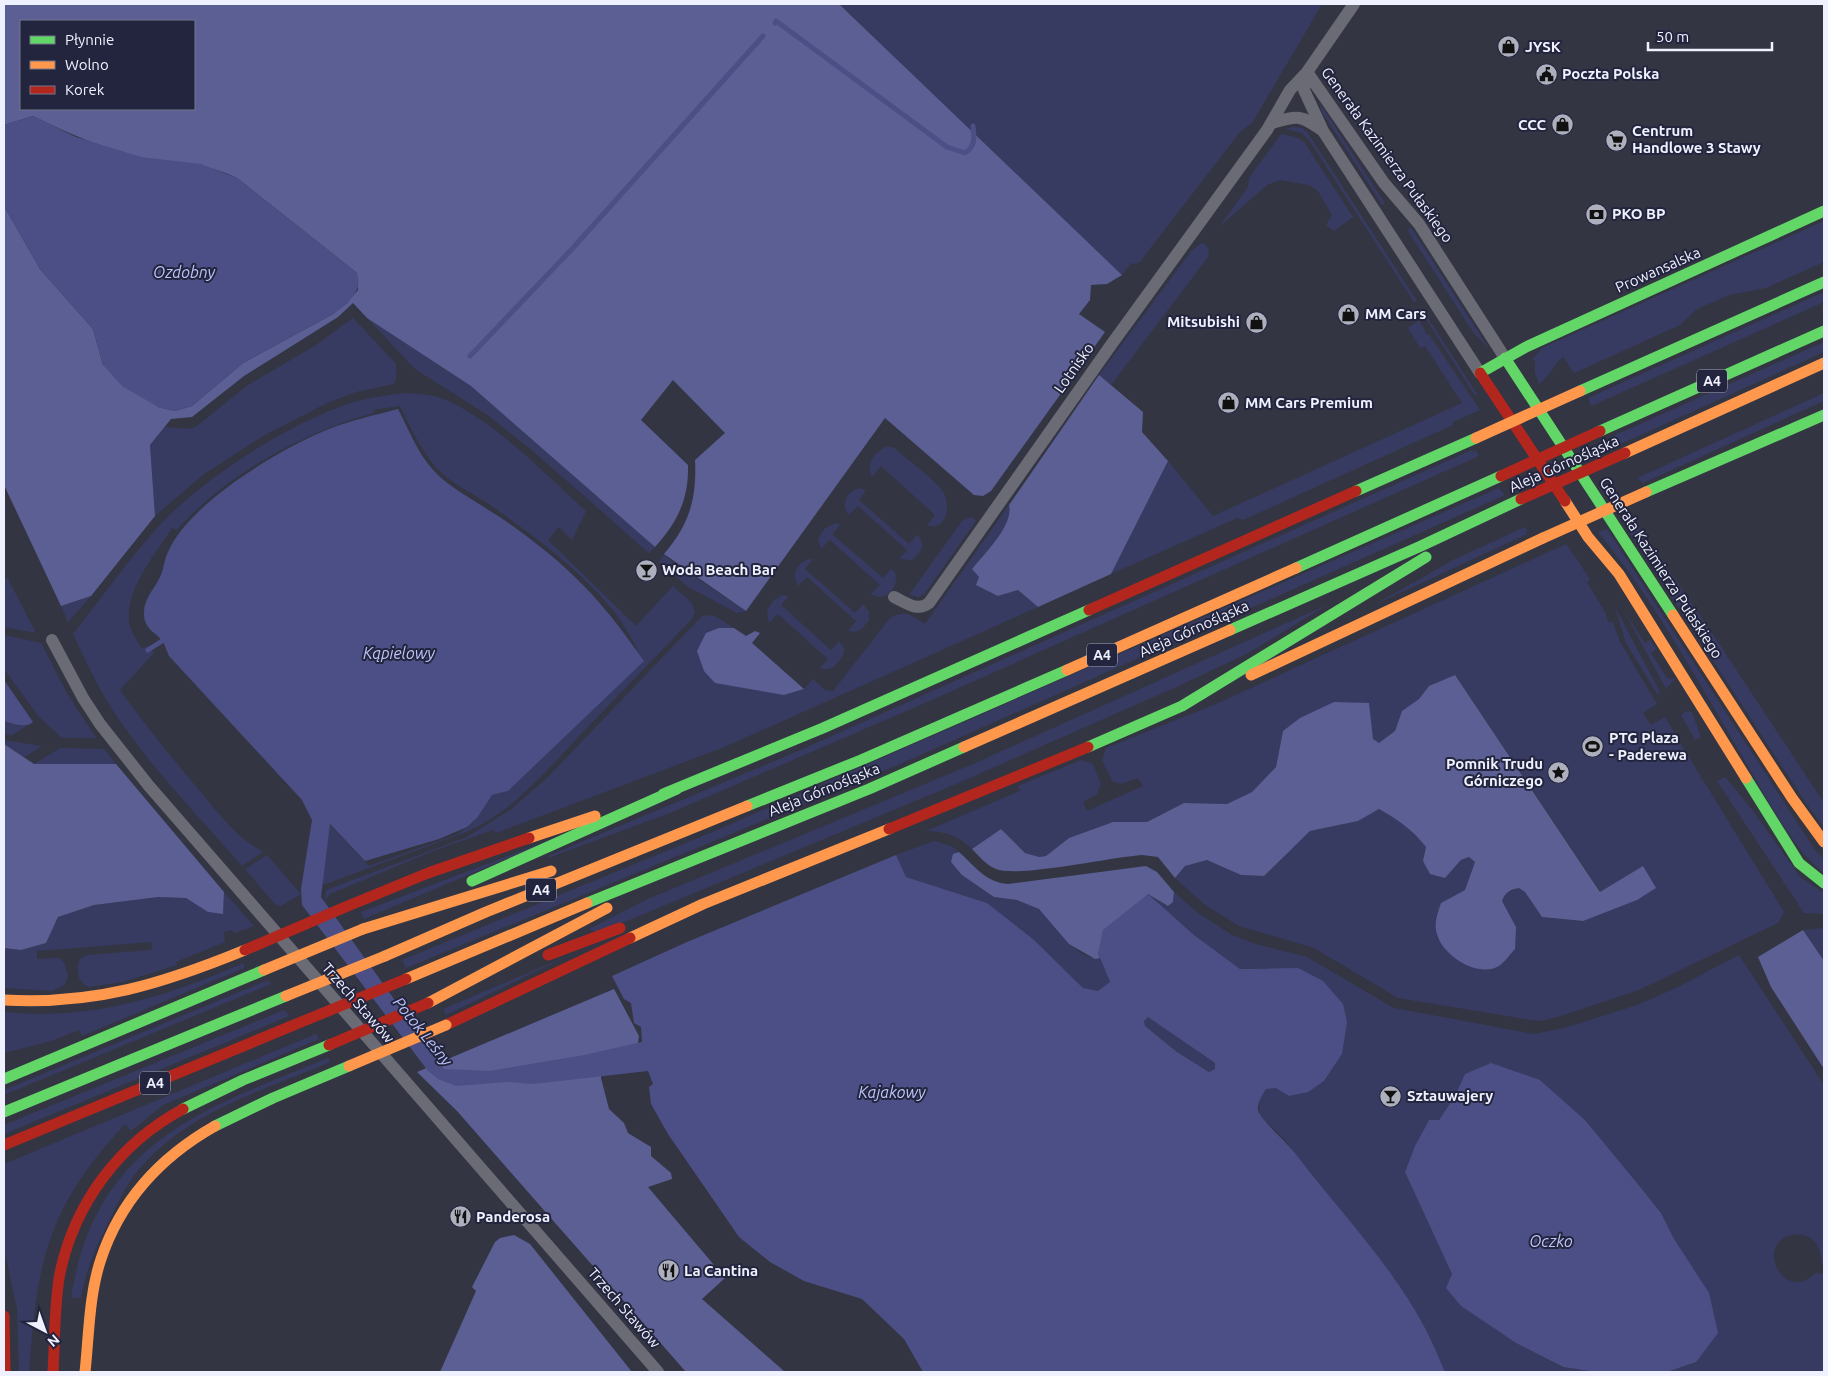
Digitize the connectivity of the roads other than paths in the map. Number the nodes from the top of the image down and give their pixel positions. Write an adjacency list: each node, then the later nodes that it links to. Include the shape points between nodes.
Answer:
1 (1354, 4): 2 (street, Lotnisko)
2 (1307, 72): 3 (street, Lotnisko, via 1290,90); 4 (street, Generała Kazimierza Pułaskiego, via 1304,90); 8 (street, Generała Kazimierza Pułaskiego, via 1384,184 1419,224)
3 (1272, 123): 4 (street, via 1292,117 1306,118); 13 (street, Lotnisko, via 929,603 917,608)
4 (1323, 131): 10 (street, Generała Kazimierza Pułaskiego)
5 (1824, 212): 8 (main road, Prowansalska)
6 (1824, 282): 16 (main road, bridge, via 824,728)
7 (1824, 332): 17 (main road, A4, bridge, via 1017,693)
8 (1505, 358): 10 (main road, Prowansalska); 18 (main road, Generała Kazimierza Pułaskiego, via 1792,798)
9 (1824, 363): 12 (main road, Aleja Górnośląska / A4, bridge)
10 (1480, 373): 20 (main road, Generała Kazimierza Pułaskiego, via 1588,537 1619,574 1799,863)
11 (1824, 415): 15 (main road, bridge, via 1542,538)
12 (1521, 499): 15 (main road); 19 (main road, Aleja Górnośląska / A4, via 1422,546 878,785)
13 (894, 597)
14 (52, 640): 32 (street, Trzech Stawów, via 96,717 149,786)
15 (1182, 706): 21 (main road, via 1044,766)
16 (677, 790): 22 (main road); 23 (main road, bridge, via 446,867 163,982 121,994 55,1002)
17 (698, 825): 22 (main road); 26 (main road, A4, bridge)
18 (1824, 842)
19 (688, 861): 24 (main road); 27 (main road, Aleja Górnośląska / A4, bridge)
20 (1824, 883)
21 (703, 904): 24 (main road, via 641,921); 31 (main road, bridge, via 446,1025 215,1125 167,1158 122,1211 110,1234 101,1259 92,1307)
22 (363, 929): 25 (main road, bridge)
23 (4, 1000)
24 (428, 1003): 30 (main road, bridge, via 186,1107 147,1133 112,1168 85,1206 65,1255 60,1274)
25 (4, 1079)
26 (4, 1112)
27 (4, 1145)
28 (4, 1316): 29 (main road)
29 (5, 1372)
30 (53, 1372)
31 (85, 1372)
32 (658, 1372)

